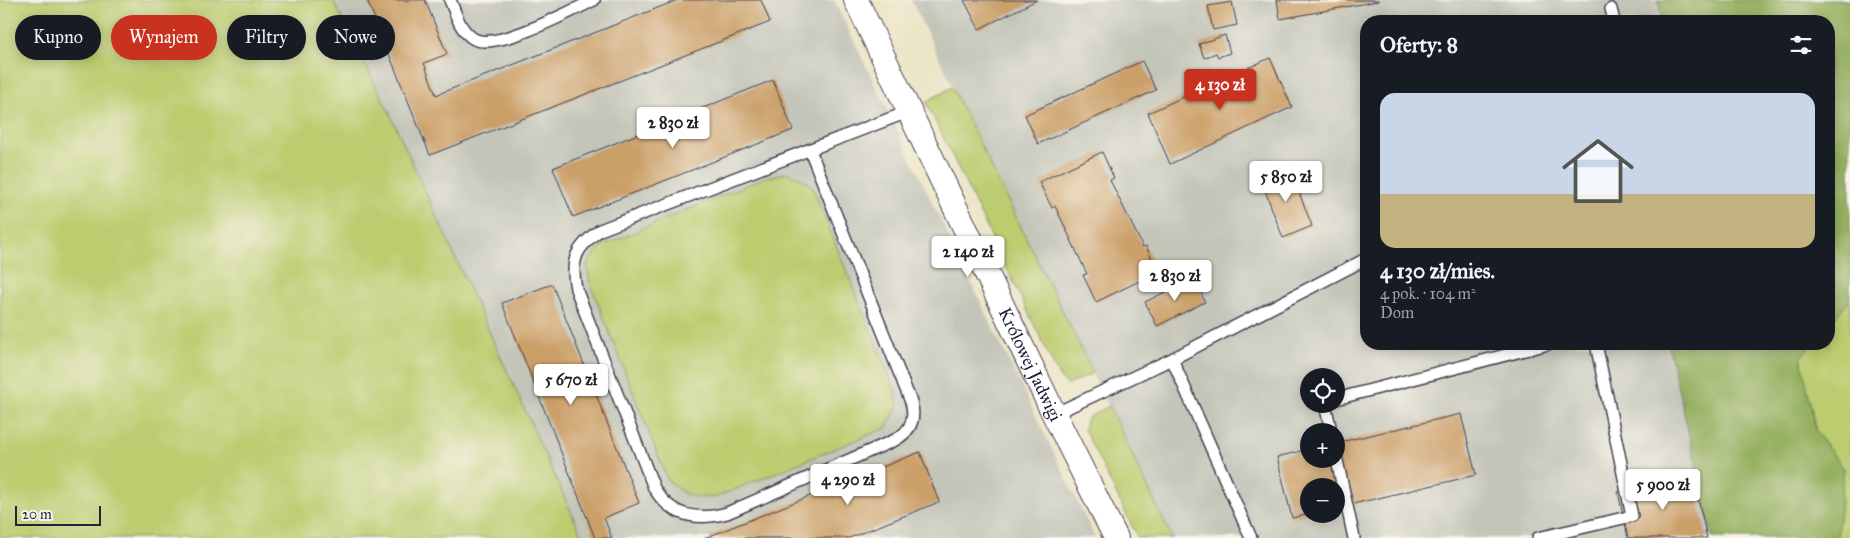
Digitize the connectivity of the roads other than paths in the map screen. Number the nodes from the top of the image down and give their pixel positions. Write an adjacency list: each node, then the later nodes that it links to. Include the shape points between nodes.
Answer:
1 (450, 0): 2 (lane, via 461,26 475,40 484,42 510,37)
2 (594, 0)
3 (856, 0): 6 (street, Królowej Jadwigi)
4 (1611, 9): 5 (lane)
5 (1612, 15)
6 (910, 111): 7 (lane); 13 (street, Królowej Jadwigi)
7 (810, 150): 7 (lane, via 600,230 586,240 573,265 576,289 654,488 666,503 695,518 727,513 895,440 911,426 911,402)
8 (1360, 262): 11 (lane)
9 (1525, 350): 12 (lane)
10 (1597, 350): 18 (lane, via 1632,516)
11 (1172, 359): 13 (lane); 16 (lane)
12 (1345, 397)
13 (1054, 414): 15 (street, Królowej Jadwigi)
14 (1339, 468): 17 (lane)
15 (1116, 538)
16 (1251, 538)
17 (1354, 538)
18 (1538, 538)

